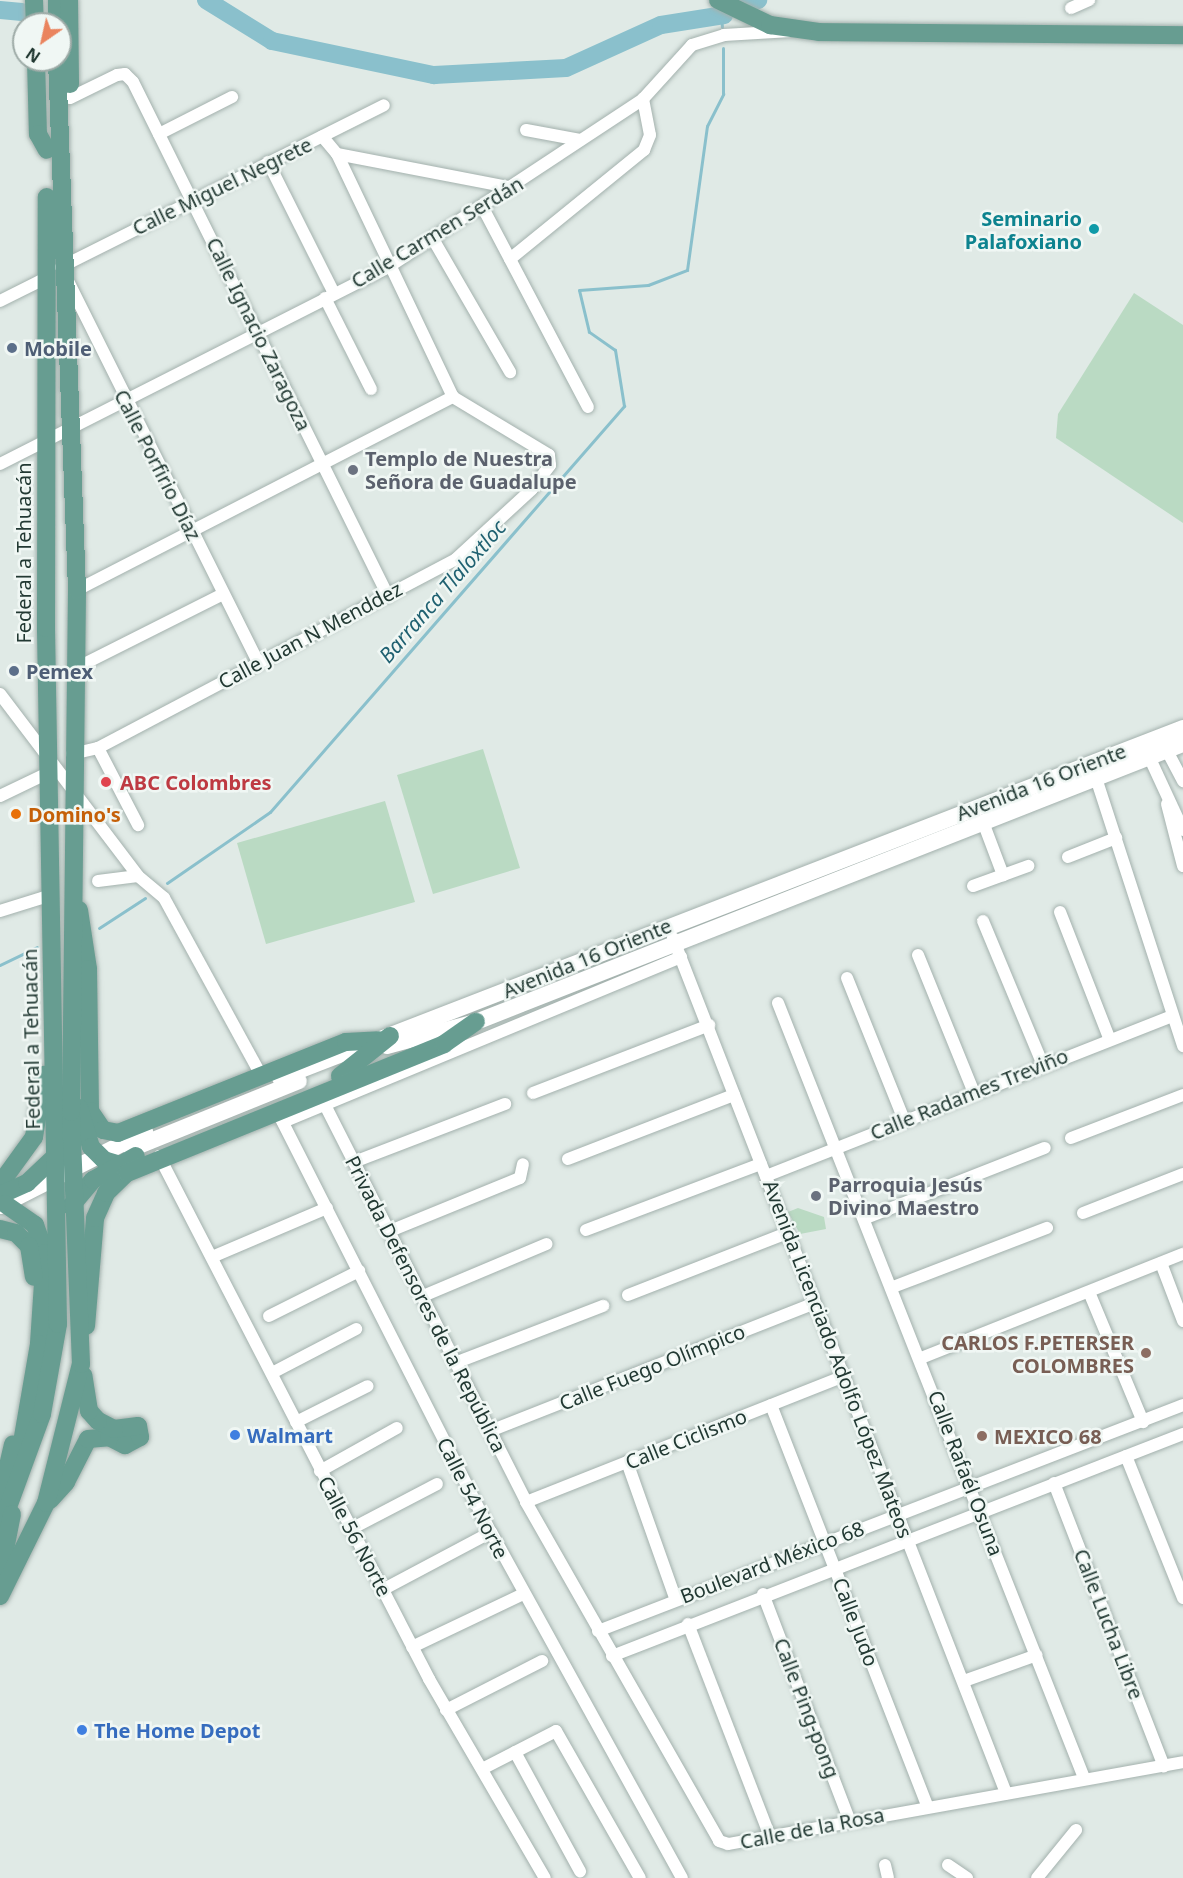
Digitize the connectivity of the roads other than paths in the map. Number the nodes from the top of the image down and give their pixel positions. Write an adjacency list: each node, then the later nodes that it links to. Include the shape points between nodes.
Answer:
1 (69, 0): 11 (main road)
2 (718, 0): 5 (main road, via 749,17)
3 (1089, 0): 4 (street)
4 (1071, 8)
5 (795, 30): 6 (main road); 12 (street, Calle Carmen Serdán, via 724,35 692,45)
6 (1183, 35)
7 (36, 72): 18 (main road, via 38,134)
8 (46, 72): 18 (main road, Federal a Tehuacán)
9 (57, 72): 26 (main road, Federal a Tehuacán)
10 (232, 97): 15 (street)
11 (70, 98): 15 (street, Calle Ignacio Zaragoza, via 125,74); 26 (main road, via 71,231)
12 (643, 99): 17 (street, Calle Carmen Serdán); 25 (street, via 650,135 644,150)
13 (384, 105): 16 (street, Calle Miguel Negrete)
14 (526, 130): 17 (street)
15 (159, 134): 22 (street, Calle Ignacio Zaragoza)
16 (322, 136): 19 (street); 20 (street, Calle Miguel Negrete)
17 (580, 140): 21 (street, Calle Carmen Serdán)
18 (47, 150): 26 (main road, Federal a Tehuacán)
19 (337, 153): 21 (street); 27 (street)
20 (268, 162): 22 (street, Calle Miguel Negrete); 28 (street)
21 (513, 188): 23 (street, Calle Carmen Serdán)
22 (193, 200): 26 (street, Calle Miguel Negrete); 30 (street, Calle Ignacio Zaragoza)
23 (483, 208): 24 (street, Calle Carmen Serdán); 25 (street)
24 (433, 239): 27 (street, Calle Carmen Serdán); 31 (street)
25 (510, 259): 35 (street)
26 (56, 266): 29 (street, Calle Miguel Negrete); 34 (street, Calle Porfirio Díaz); 36 (main road, Federal a Tehuacán); 37 (main road, Federal a Tehuacán)
27 (390, 266): 28 (street, Calle Carmen Serdán); 33 (street)
28 (330, 295): 30 (street, Calle Carmen Serdán); 32 (street)
29 (0, 301)
30 (259, 333): 34 (street, Calle Carmen Serdán); 39 (street, Calle Ignacio Zaragoza)
31 (510, 372)
32 (371, 389)
33 (453, 397): 39 (street); 43 (street, Calle Juan N Menddez, via 552,460 532,489 456,559)
34 (125, 401): 36 (street, Calle Carmen Serdán); 40 (street, Calle Porfirio Díaz)
35 (588, 407)
36 (69, 429): 37 (street, Calle Carmen Serdán); 41 (main road, Federal a Tehuacán)
37 (45, 441): 38 (street, Calle Carmen Serdán); 49 (main road, Federal a Tehuacán)
38 (0, 464)
39 (324, 465): 40 (street); 43 (street, Calle Ignacio Zaragoza)
40 (192, 532): 41 (street); 42 (street, Calle Porfirio Díaz)
41 (77, 590): 45 (main road, Federal a Tehuacán)
42 (224, 594): 44 (street, Calle Porfirio Díaz); 45 (street)
43 (388, 596): 44 (street, Calle Juan N Menddez)
44 (258, 662): 51 (street, Calle Juan N Menddez)
45 (76, 668): 53 (main road, Federal a Tehuacán)
46 (0, 694): 47 (street)
47 (4, 708): 54 (street)
48 (1183, 728): 50 (main road, Avenida 16 Oriente)
49 (49, 732): 53 (main road); 54 (main road, Federal a Tehuacán)
50 (1170, 744): 52 (main road, Avenida 16 Oriente); 56 (street)
51 (98, 748): 53 (street, Calle Juan N Menddez); 62 (street)
52 (1146, 750): 55 (main road, Avenida 16 Oriente); 59 (street); 77 (main road, Avenida 16 Oriente)
53 (72, 754): 57 (main road, Federal a Tehuacán)
54 (52, 767): 57 (street); 58 (street); 61 (main road, Federal a Tehuacán)
55 (1096, 778): 60 (main road, Avenida 16 Oriente); 64 (street)
56 (1183, 781)
57 (72, 786): 69 (street); 73 (main road, Federal a Tehuacán)
58 (0, 796)
59 (1167, 797): 63 (street); 67 (street)
60 (983, 822): 68 (street); 77 (main road, Avenida 16 Oriente)
61 (50, 825): 72 (main road, Federal a Tehuacán); 73 (main road)
62 (138, 825)
63 (1183, 830)
64 (1116, 838): 65 (street); 81 (street)
65 (1068, 857)
66 (1028, 866): 68 (street)
67 (1183, 866)
68 (1003, 875): 71 (street)
69 (138, 876): 70 (street); 89 (street, via 164,898)
70 (98, 881)
71 (974, 886)
72 (51, 896): 74 (street); 84 (main road, Federal a Tehuacán)
73 (72, 899): 89 (main road, via 86,953 90,1111 98,1126 118,1133); 99 (main road, Federal a Tehuacán); 104 (main road, via 78,970 79,1108 85,1138)
74 (0, 911)
75 (1060, 912): 85 (street)
76 (983, 921): 88 (street)
77 (674, 942): 82 (main road, Avenida 16 Oriente); 83 (street, Avenida Licenciado Adolfo López Mateos); 86 (main road, Avenida 16 Oriente); 95 (street)
78 (918, 955): 91 (street)
79 (847, 978): 98 (street)
80 (778, 1003): 101 (street, Calle Rafaél Osuna)
81 (1173, 1016): 85 (street, Calle Radames Treviño); 87 (street)
82 (476, 1022): 86 (main road, Avenida 16 Oriente); 97 (main road, via 444,1044)
83 (709, 1025): 90 (street); 92 (street, Avenida Licenciado Adolfo López Mateos)
84 (54, 1036): 103 (main road, Federal a Tehuacán); 112 (main road, via 38,1127 24,1157)
85 (1109, 1038): 88 (street, Calle Radames Treviño)
86 (380, 1042): 89 (main road, via 346,1042); 96 (main road, via 347,1074); 104 (main road, Avenida 16 Oriente)
87 (1183, 1047)
88 (1043, 1065): 91 (street, Calle Radames Treviño)
89 (261, 1075)
90 (533, 1093)
91 (974, 1093): 98 (street, Calle Radames Treviño)
92 (734, 1095): 105 (street); 109 (street, Avenida Licenciado Adolfo López Mateos)
93 (1183, 1095): 100 (street)
94 (506, 1104): 107 (street)
95 (326, 1106): 97 (street); 107 (street, Privada Defensores de la República)
96 (238, 1116): 97 (main road); 104 (main road); 106 (main road)
97 (280, 1116): 115 (street, Calle 54 Norte)
98 (904, 1120): 101 (street, Calle Radames Treviño)
99 (71, 1134): 103 (main road); 111 (main road, Federal a Tehuacán)
100 (1071, 1138)
101 (839, 1145): 109 (street, Calle Radames Treviño); 117 (street, Calle Rafaél Osuna)
102 (1045, 1148): 117 (street)
103 (56, 1156): 111 (main road, Federal a Tehuacán); 114 (main road)
104 (106, 1159): 106 (main road); 111 (main road, Avenida 16 Oriente); 113 (main road)
105 (568, 1159)
106 (152, 1160): 126 (street, Calle 56 Norte); 138 (main road, via 119,1179 98,1209 89,1311)
107 (354, 1162): 121 (street, Privada Defensores de la República)
108 (524, 1164): 121 (street, via 520,1178)
109 (764, 1170): 120 (street, Calle Radames Treviño); 122 (street, Avenida Licenciado Adolfo López Mateos)
110 (1183, 1174): 116 (street)
111 (65, 1178): 113 (main road); 114 (main road, Avenida 16 Oriente); 123 (main road)
112 (0, 1184)
113 (73, 1202): 123 (main road); 138 (main road)
114 (5, 1206): 158 (main road, via 39,1232 45,1254 39,1344)
115 (327, 1208): 126 (street); 128 (street, Calle 54 Norte)
116 (1083, 1213)
117 (866, 1218): 129 (street, Calle Rafaél Osuna)
118 (0, 1228): 158 (main road, via 16,1233 29,1246 34,1284 25,1387)
119 (1047, 1228): 129 (street)
120 (586, 1230)
121 (390, 1231): 132 (street, Privada Defensores de la República)
122 (787, 1233): 131 (street); 133 (street, Avenida Licenciado Adolfo López Mateos)
123 (58, 1238): 158 (main road, via 55,1351 42,1414)
124 (547, 1244): 132 (street)
125 (1183, 1254): 127 (street)
126 (212, 1257): 142 (street, Calle 56 Norte)
127 (1161, 1263): 130 (street); 136 (street)
128 (359, 1271): 135 (street); 165 (street, Calle 54 Norte)
129 (893, 1287): 139 (street, Calle Rafaél Osuna)
130 (1089, 1292): 139 (street); 148 (street)
131 (628, 1295)
132 (423, 1296): 140 (street, Privada Defensores de la República)
133 (815, 1303): 143 (street, Avenida Licenciado Adolfo López Mateos); 150 (street, Calle Fuego Olímpico)
134 (603, 1306): 140 (street)
135 (269, 1316)
136 (1183, 1321)
137 (356, 1329): 142 (street)
138 (78, 1344): 141 (main road)
139 (921, 1358): 157 (street, Calle Rafaél Osuna)
140 (455, 1363): 150 (street, Privada Defensores de la República)
141 (81, 1364): 160 (main road); 160 (main road, via 89,1411 105,1427 138,1426 140,1437 124,1445 109,1437 88,1439 66,1482)
142 (272, 1373): 147 (street, Calle 56 Norte)
143 (845, 1376): 145 (street, Calle Ciclismo); 162 (street, Avenida Licenciado Adolfo López Mateos)
144 (368, 1386): 147 (street)
145 (771, 1405): 153 (street, Calle Ciclismo); 167 (street, Calle Judo)
146 (1183, 1405): 148 (street, Boulevard México 68)
147 (296, 1422): 154 (street, Calle 56 Norte)
148 (1143, 1422): 157 (street, Boulevard México 68)
149 (398, 1428): 154 (street)
150 (490, 1431): 159 (street, Privada Defensores de la República)
151 (1183, 1434): 152 (street, Boulevard México 68)
152 (1126, 1456): 155 (street, Boulevard México 68); 174 (street)
153 (627, 1462): 159 (street, Calle Ciclismo); 175 (street)
154 (320, 1470): 163 (street, Calle 56 Norte)
155 (1054, 1483): 161 (street, Boulevard México 68); 186 (street, Calle Lucha Libre)
156 (438, 1484): 163 (street)
157 (972, 1484): 161 (street, Calle Rafaél Osuna); 162 (street, Boulevard México 68)
158 (7, 1499): 164 (main road); 169 (main road)
159 (526, 1502): 177 (street, Calle de la Rosa)
160 (46, 1503): 173 (main road)
161 (981, 1511): 166 (street, Boulevard México 68); 179 (street, Calle Rafaél Osuna)
162 (899, 1512): 166 (street, Avenida Licenciado Adolfo López Mateos); 167 (street, Boulevard México 68)
163 (351, 1528): 170 (street, Calle 56 Norte)
164 (0, 1529)
165 (490, 1532): 170 (street); 171 (street, Calle 54 Norte)
166 (909, 1538): 168 (street, Boulevard México 68); 182 (street, Avenida Licenciado Adolfo López Mateos)
167 (824, 1542): 168 (street, Calle Judo); 175 (street, Boulevard México 68)
168 (834, 1567): 172 (street, Boulevard México 68); 190 (street, Calle Judo)
169 (0, 1575)
170 (384, 1590): 178 (street, Calle 56 Norte)
171 (523, 1594): 178 (street); 198 (street, Calle 54 Norte)
172 (763, 1594): 176 (street, Boulevard México 68); 191 (street, Calle Ping-pong)
173 (0, 1596)
174 (1183, 1598)
175 (676, 1600): 177 (street, Boulevard México 68)
176 (688, 1624): 180 (street, Boulevard México 68); 193 (street)
177 (598, 1631): 180 (street, Calle de la Rosa)
178 (412, 1647): 183 (street, Calle 56 Norte)
179 (1037, 1655): 182 (street); 188 (street, Calle Rafaél Osuna)
180 (612, 1656): 193 (street, Calle de la Rosa, via 719,1841)
181 (542, 1661): 183 (street)
182 (964, 1681): 189 (street, Avenida Licenciado Adolfo López Mateos)
183 (446, 1710): 187 (street, Calle 56 Norte)
184 (514, 1752): 187 (street); 195 (street); 197 (street, via 556,1731)
185 (1183, 1762): 186 (street, Calle de la Rosa)
186 (1164, 1766): 188 (street, Calle de la Rosa)
187 (482, 1769): 196 (street, Calle 56 Norte)
188 (1084, 1778): 189 (street, Calle de la Rosa)
189 (1006, 1793): 190 (street, Calle de la Rosa)
190 (927, 1806): 191 (street, Calle de la Rosa)
191 (850, 1822): 193 (street, Calle de la Rosa)
192 (1076, 1830): 200 (street)
193 (770, 1836)
194 (948, 1864): 199 (street)
195 (580, 1870)
196 (545, 1878)
197 (640, 1878)
198 (682, 1878)
199 (967, 1878)
200 (1037, 1878)

